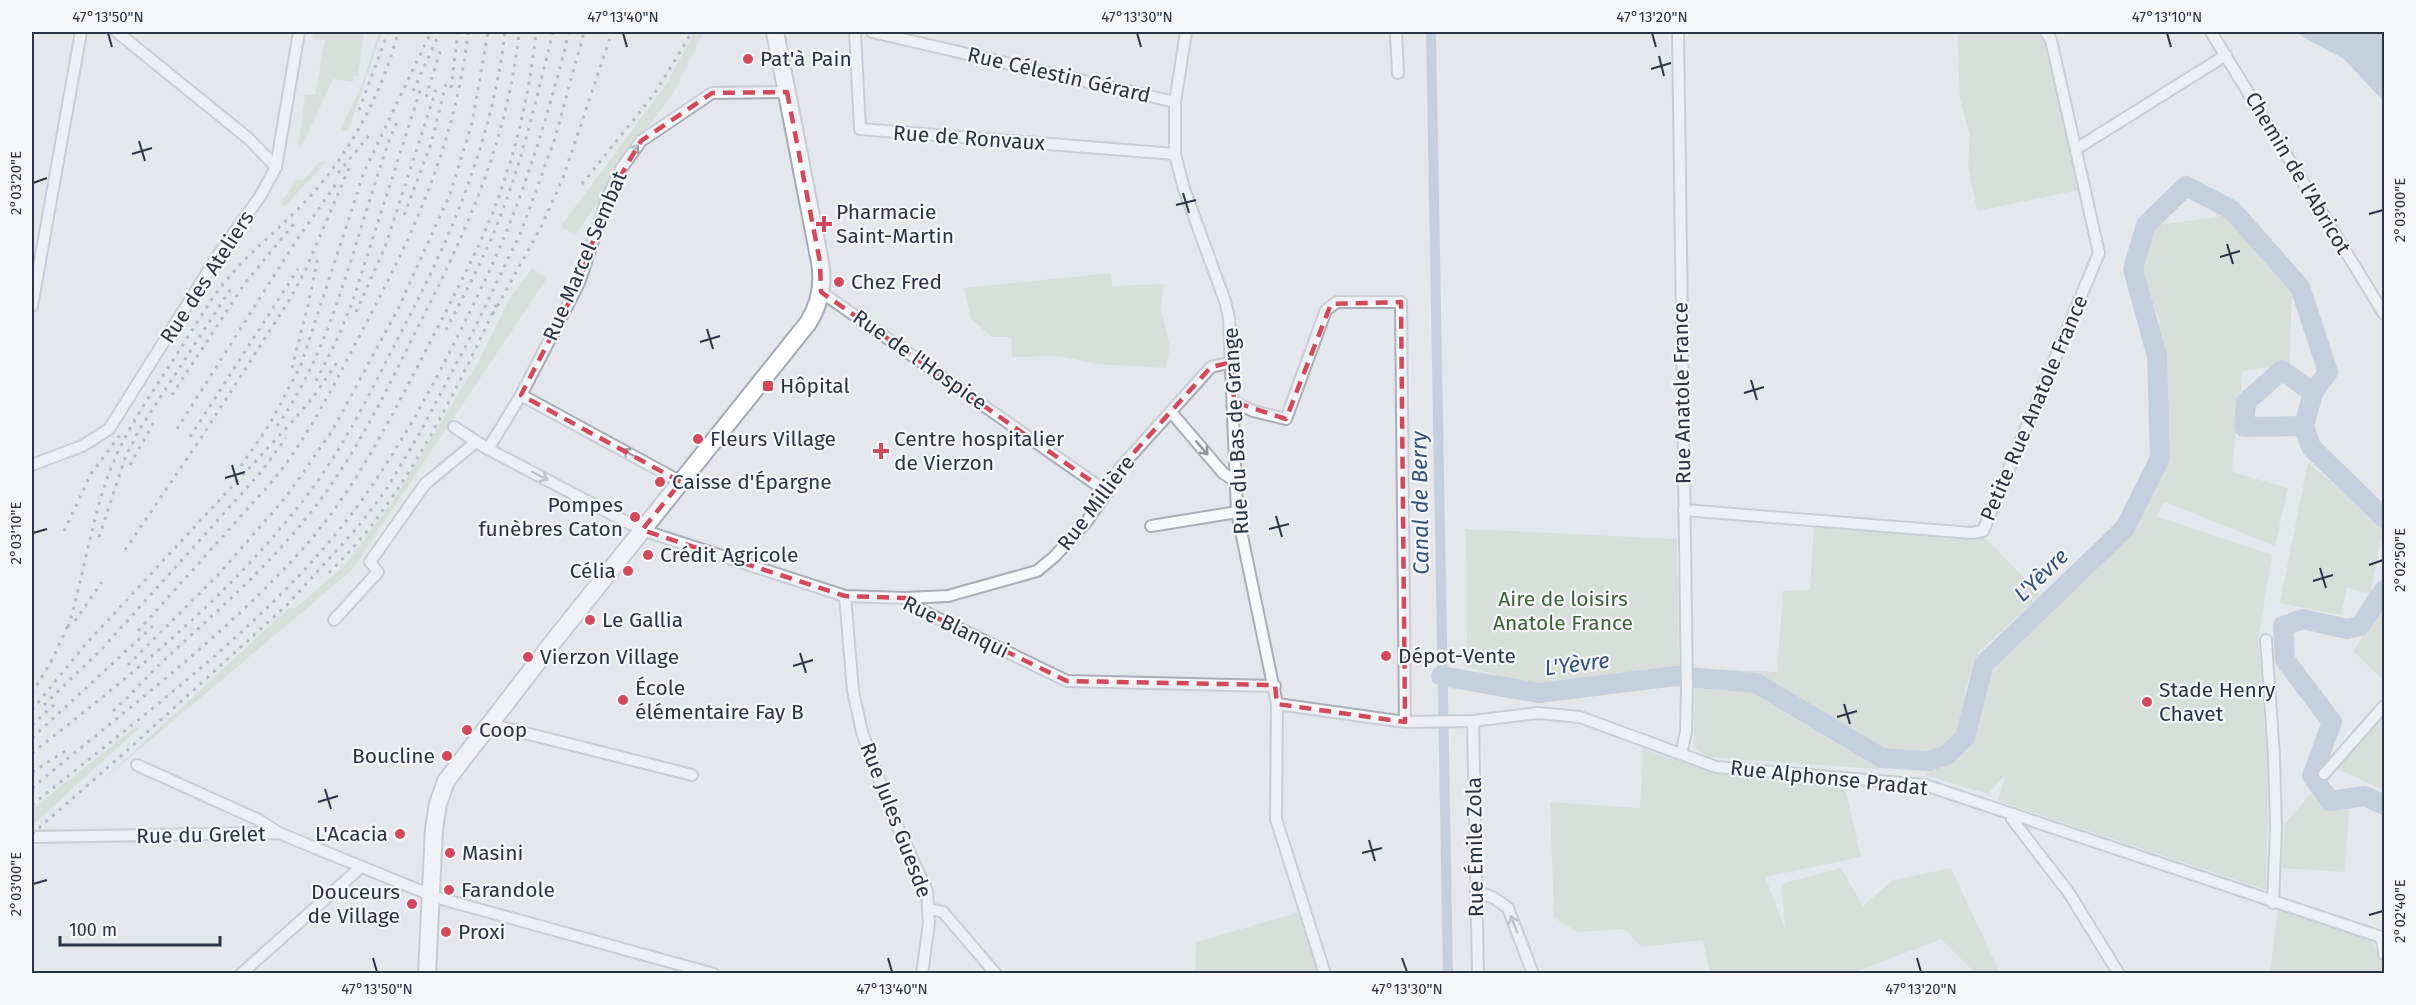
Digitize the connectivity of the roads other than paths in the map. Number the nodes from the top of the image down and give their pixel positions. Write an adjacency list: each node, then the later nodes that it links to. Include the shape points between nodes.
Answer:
1 (81, 32): 19 (street)
2 (117, 32): 18 (street, via 249,139)
3 (299, 32): 18 (street, Rue des Ateliers)
4 (775, 32): 14 (main road)
5 (855, 32): 17 (street, Rue de Ronvaux, via 860,129)
6 (872, 32): 15 (street, Rue Célestin Gérard)
7 (1186, 32): 15 (street, Rue du Bas de Grange)
8 (1396, 32): 13 (street)
9 (1678, 32): 34 (street, Rue Anatole France)
10 (2046, 32): 16 (street, Petite Rue Anatole France)
11 (2211, 32): 12 (street, Chemin de l'Abricot)
12 (2226, 55): 16 (street); 22 (street, Chemin de l'Abricot)
13 (1398, 73)
14 (787, 92): 20 (main road, via 820,262); 24 (street, Rue Marcel Sembat, one-way to 14, via 579,283 621,169 641,141 712,93)
15 (1175, 102): 17 (street, Rue du Bas de Grange)
16 (2076, 149): 34 (street, Petite Rue Anatole France, via 2100,253 1983,531)
17 (1175, 154): 23 (street, Rue du Bas de Grange, via 1226,301)
18 (276, 167): 30 (street, Rue des Ateliers, via 109,429 95,440)
19 (37, 253): 21 (street)
20 (821, 292): 32 (main road, via 808,323); 33 (street, Rue de l'Hospice)
21 (32, 306)
22 (2385, 314)
23 (1232, 362): 25 (street, Rue du Bas de Grange); 26 (street, Rue Millière, via 1211,367)
24 (521, 395): 29 (street, Rue Marcel Sembat); 32 (street, one-way to 24)
25 (1234, 402): 31 (street, Rue du Bas de Grange); 46 (street, via 1286,419 1331,304 1401,302)
26 (1171, 412): 31 (street, one-way to 31, via 1223,473); 33 (street, Rue Millière, via 1119,468)
27 (454, 428): 28 (street)
28 (476, 442): 29 (street); 40 (street, via 425,484 370,562 378,572)
29 (488, 449): 37 (street, one-way to 37)
30 (32, 465)
31 (1237, 478): 35 (street, Rue du Bas de Grange)
32 (681, 482): 37 (main road)
33 (1107, 492): 39 (street, Rue Millière, via 1087,520 1037,571 948,596)
34 (1684, 510): 48 (street, Rue Anatole France, via 1687,689)
35 (1237, 512): 36 (street); 42 (street, Rue du Bas de Grange)
36 (1151, 526)
37 (642, 530): 38 (street, Rue Blanqui); 47 (main road)
38 (845, 596): 39 (street, Rue Blanqui); 59 (street, Rue Jules Guesde, via 862,732 890,810 927,891)
39 (905, 598): 42 (street, Rue Blanqui, via 923,611 1067,681)
40 (334, 620)
41 (2266, 640): 58 (street, via 2276,828)
42 (1275, 686): 43 (street, Rue du Bas de Grange)
43 (1277, 704): 46 (street, Rue Alphonse Pradat); 69 (street, Rue du Bas de Grange, via 1276,819)
44 (2385, 706): 50 (street)
45 (1473, 721): 46 (street, Rue Alphonse Pradat); 48 (street, Rue Alphonse Pradat, via 1538,713 1580,717); 56 (street, Rue Émile Zola)
46 (1405, 722)
47 (489, 724): 51 (street); 57 (main road, via 441,792 434,830)
48 (1681, 754): 52 (street, Rue Alphonse Pradat, via 1716,767 1925,785)
49 (137, 765): 53 (street, via 259,820)
50 (2324, 774)
51 (692, 775)
52 (2014, 814): 58 (street, Rue Alphonse Pradat); 72 (street, via 2012,819 2069,893)
53 (279, 833): 54 (street, Rue du Grelet); 55 (street, Rue du Grelet)
54 (32, 837)
55 (361, 867): 57 (street, Rue du Grelet); 63 (street)
56 (1476, 891): 70 (street, Rue Émile Zola); 71 (street, one-way to 56, via 1508,908)
57 (431, 895): 62 (street, Rue du Grelet); 64 (main road)
58 (2272, 903): 60 (street, Rue Alphonse Pradat)
59 (930, 909): 67 (street, Rue Jules Guesde); 68 (street, via 943,912)
60 (2383, 938): 61 (street, Rue Alphonse Pradat)
61 (2385, 954)
62 (668, 961): 65 (street); 66 (street, Rue du Grelet)
63 (241, 974)
64 (427, 974)
65 (668, 974)
66 (714, 974)
67 (922, 974)
68 (996, 974)
69 (1325, 974)
70 (1478, 974)
71 (1533, 974)
72 (2120, 974)

